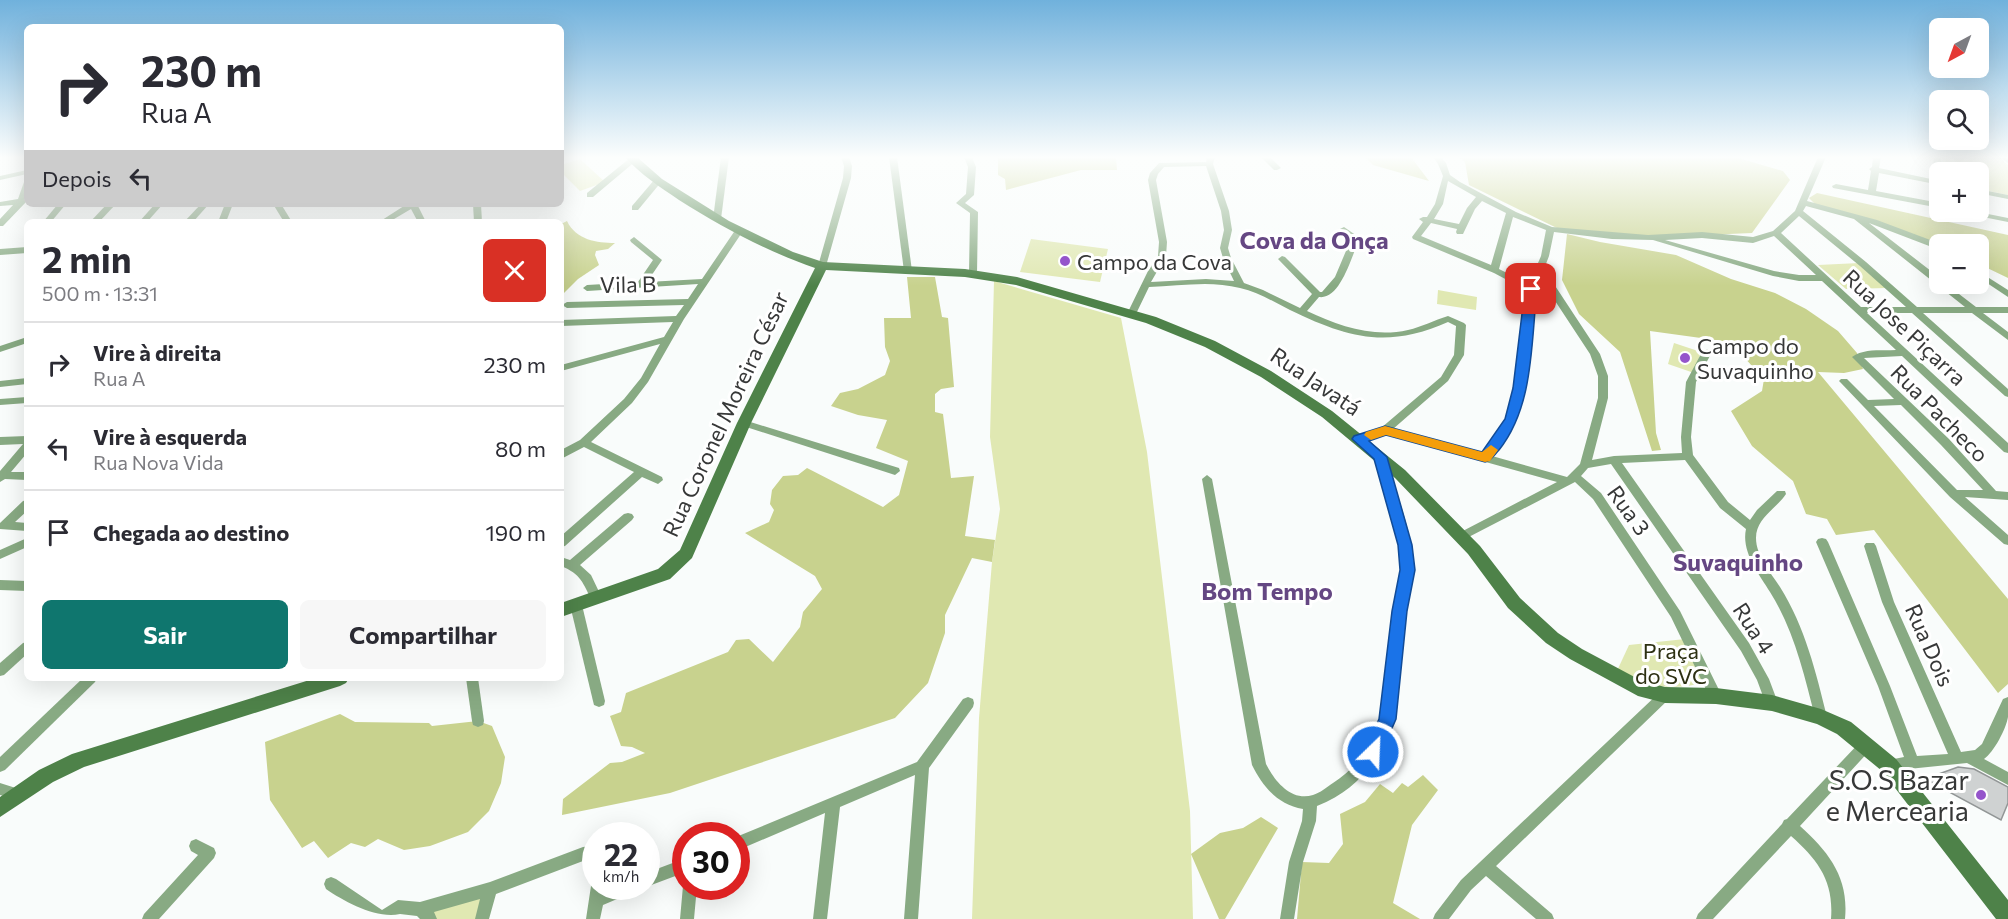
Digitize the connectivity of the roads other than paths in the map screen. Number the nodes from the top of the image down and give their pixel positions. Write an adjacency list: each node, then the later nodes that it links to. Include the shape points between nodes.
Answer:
1 (641, 200): 22 (street)
2 (687, 200): 32 (street, Rua Javatá)
3 (720, 200): 32 (street)
4 (841, 200): 46 (street)
5 (899, 200): 49 (street)
6 (964, 200): 50 (street, via 960,203 974,212)
7 (1156, 200): 55 (street, via 1162,256)
8 (1222, 200): 56 (street, via 1228,230 1224,248)
9 (1440, 200): 33 (street)
10 (1478, 200): 33 (street, via 1460,230)
11 (1487, 200): 24 (street)
12 (1805, 200): 23 (street)
13 (1912, 200): 16 (street)
14 (24, 201): 15 (street); 35 (street)
15 (0, 204)
16 (1929, 204)
17 (59, 207): 27 (street)
18 (109, 207): 28 (street)
19 (156, 207): 29 (street)
20 (202, 207): 30 (street)
21 (408, 207): 31 (street)
22 (635, 207)
23 (1802, 208): 25 (street); 39 (street); 63 (street)
24 (1510, 212): 37 (street); 48 (street)
25 (1855, 216): 42 (street); 64 (street)
26 (1989, 216): 34 (street)
27 (49, 219)
28 (97, 219)
29 (146, 219)
30 (191, 219)
31 (388, 219)
32 (717, 219): 38 (street, Rua Javatá)
33 (1425, 219): 48 (street, via 1416,237)
34 (2008, 220)
35 (0, 224)
36 (1344, 229): 59 (street, via 1356,238 1335,288 1324,295)
37 (1550, 229): 40 (street); 47 (street)
38 (739, 231): 46 (street, Rua Javatá); 52 (street)
39 (1776, 233): 40 (street, via 1753,240 1702,235); 51 (street, Rua Jose Piçarra)
40 (1648, 238): 51 (street, via 1773,273)
41 (634, 240): 54 (street, via 658,260)
42 (1929, 244)
43 (22, 250): 44 (street)
44 (0, 252)
45 (1282, 259): 59 (street)
46 (822, 266): 49 (street, Rua Javatá); 86 (street, Rua Coronel Moreira César)
47 (1539, 268): 58 (street); 99 (street, via 1595,354 1603,376 1603,398)
48 (1494, 270): 58 (street)
49 (908, 271): 50 (street, Rua Javatá)
50 (973, 274): 68 (street, Rua Javatá, via 1017,281)
51 (1823, 278): 65 (street, Rua Jose Piçarra)
52 (706, 281): 54 (street); 61 (street)
53 (1989, 281): 60 (street)
54 (641, 284): 57 (street)
55 (1145, 285): 56 (street); 68 (street)
56 (1241, 285): 67 (street)
57 (587, 288)
58 (1531, 289): 97 (street, via 1512,419)
59 (1317, 294): 67 (street)
60 (2008, 294)
61 (691, 302): 62 (street, Vila B); 69 (street)
62 (567, 305)
63 (1912, 309): 64 (street); 65 (street); 81 (street)
64 (1971, 309): 66 (street); 71 (street)
65 (1859, 310): 76 (street, Rua Jose Piçarra)
66 (2008, 310)
67 (1302, 312): 87 (street, via 1343,328 1382,337 1415,333 1448,319 1461,325 1459,355 1444,379)
68 (1132, 314): 88 (street, Rua Javatá, via 1181,331 1247,364)
69 (679, 319): 70 (street); 72 (street)
70 (564, 323)
71 (2008, 337)
72 (668, 339): 77 (street); 91 (street, via 645,380)
73 (24, 341): 74 (street)
74 (0, 349)
75 (1707, 352): 95 (street, via 1691,382)
76 (1903, 353): 84 (street, Rua Pacheco, via 1857,357); 92 (street, Rua Jose Piçarra)
77 (564, 367)
78 (24, 381): 80 (street)
79 (1844, 381): 85 (street)
80 (0, 384)
81 (2008, 394)
82 (24, 400): 83 (street)
83 (0, 402)
84 (1902, 402): 85 (street); 107 (street, Rua Pacheco)
85 (1865, 403): 109 (street)
86 (744, 423): 100 (street); 126 (street, Rua Coronel Moreira César, via 686,555 664,574)
87 (1385, 430): 88 (street); 97 (street)
88 (1359, 439): 96 (street, Rua Javatá)
89 (24, 440): 90 (street)
90 (0, 441)
91 (584, 443): 94 (street); 101 (street)
92 (2008, 448)
93 (24, 450): 103 (street)
94 (564, 453)
95 (1688, 456): 98 (street); 115 (street, via 1724,505)
96 (1380, 457): 116 (street, Rua Javatá); 150 (street, via 1405,545 1407,570 1387,719 1363,766 1337,788)
97 (1485, 457): 104 (street)
98 (1614, 460): 99 (street); 137 (street, Rua 4, via 1744,647)
99 (1585, 465): 104 (street)
100 (895, 471)
101 (640, 473): 106 (street); 117 (street)
102 (24, 476): 103 (street)
103 (1, 477)
104 (1572, 478): 116 (street); 134 (street, Rua 3, via 1597,496 1676,614)
105 (1207, 479): 150 (street, via 1259,765 1275,790 1297,801)
106 (658, 480)
107 (1992, 493): 109 (street); 110 (street)
108 (1781, 494): 115 (street)
109 (1954, 494): 118 (street)
110 (2008, 496)
111 (24, 507): 113 (street)
112 (628, 517): 123 (street)
113 (3, 526): 114 (street)
114 (24, 527)
115 (1752, 528): 139 (street, via 1751,548 1800,639)
116 (1461, 537): 133 (street, Rua Javatá, via 1514,603 1552,638 1617,678)
117 (564, 540)
118 (2008, 541)
119 (1822, 542): 144 (street)
120 (24, 543): 122 (street)
121 (1870, 546): 142 (street, Rua Dois, via 1888,602)
122 (0, 555)
123 (566, 563): 126 (street, via 586,575)
124 (0, 585): 125 (street)
125 (24, 586)
126 (596, 598): 127 (street, Rua Coronel Moreira César)
127 (568, 608): 135 (street)
128 (24, 650): 129 (street)
129 (0, 671)
130 (88, 681): 146 (street)
131 (330, 681): 149 (street, via 112,748)
132 (472, 681): 140 (street)
133 (1665, 695): 134 (street, Rua Javatá); 157 (street)
134 (1716, 696): 137 (street, Rua Javatá)
135 (598, 701)
136 (968, 703): 147 (street)
137 (1772, 703): 139 (street, Rua Javatá)
138 (2008, 703): 143 (street, via 1989,744)
139 (1821, 717): 141 (street, Rua Javatá)
140 (478, 721)
141 (1867, 744): 145 (street, Rua Javatá); 153 (street)
142 (1957, 759): 143 (street); 144 (street)
143 (1972, 759): 148 (street)
144 (1912, 761): 145 (street)
145 (1889, 765): 163 (street, Rua Javatá)
146 (0, 766)
147 (922, 766): 151 (street); 170 (street)
148 (2008, 779)
149 (9, 791): 152 (street)
150 (1310, 802): 171 (street)
151 (833, 804): 154 (street); 169 (street)
152 (0, 808)
153 (1789, 825): 174 (street); 175 (street, via 1814,847 1835,878)
154 (750, 838)
155 (196, 846): 164 (street, via 209,853)
156 (582, 854): 159 (street)
157 (1487, 867): 172 (street, via 1466,885); 173 (street)
158 (331, 884): 165 (street)
159 (490, 889): 162 (street); 166 (street)
160 (596, 900): 167 (street)
161 (689, 900): 168 (street)
162 (419, 912): 165 (street, via 398,907)
163 (2008, 917)
164 (149, 919)
165 (382, 919)
166 (482, 919)
167 (592, 919)
168 (687, 919)
169 (820, 919)
170 (911, 919)
171 (1287, 919)
172 (1440, 919)
173 (1547, 919)
174 (1703, 919)
175 (1838, 919)

